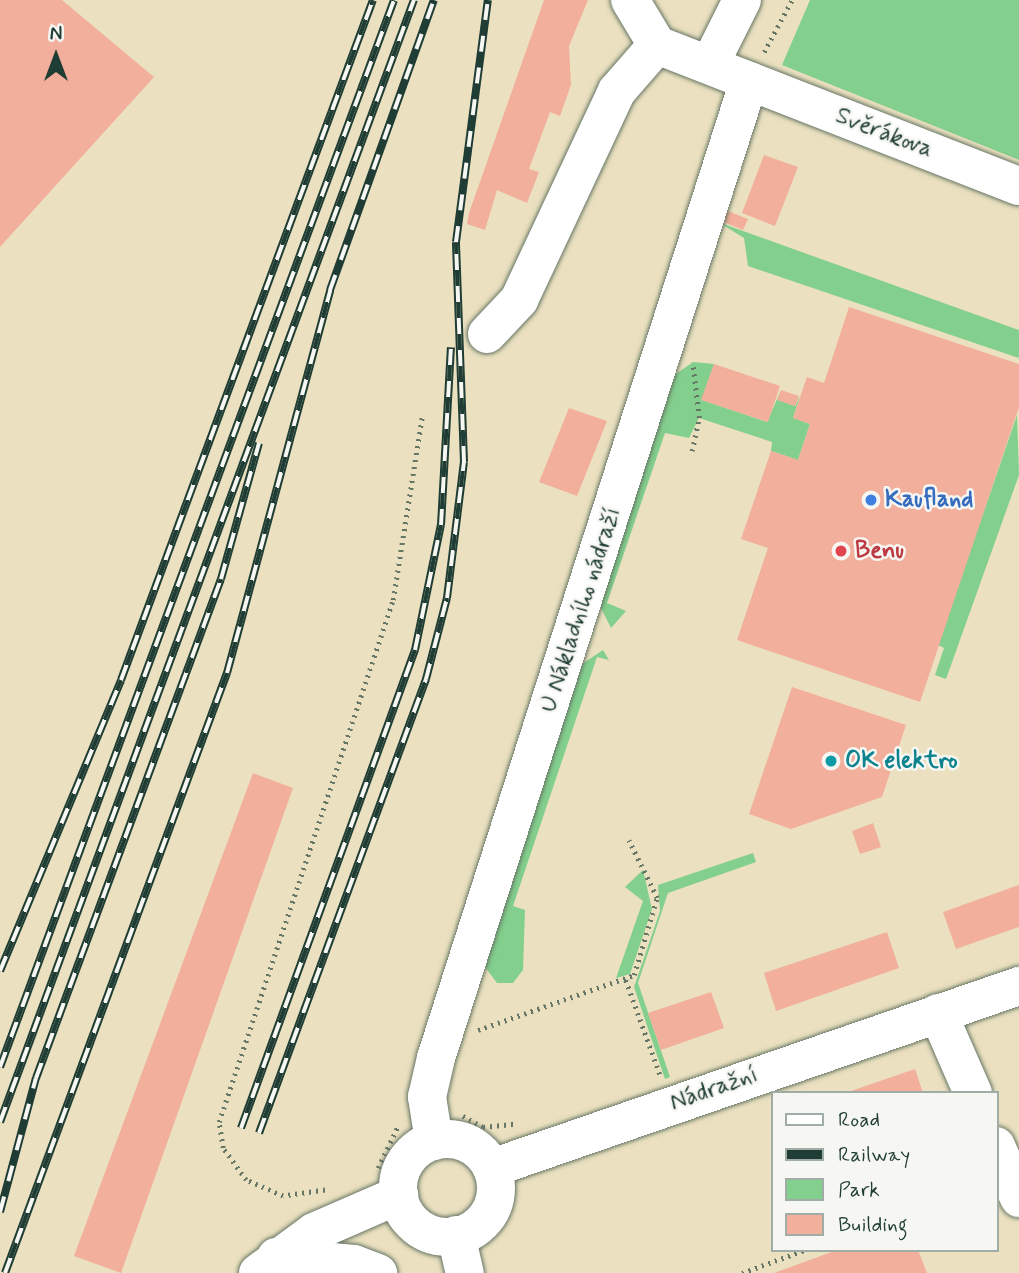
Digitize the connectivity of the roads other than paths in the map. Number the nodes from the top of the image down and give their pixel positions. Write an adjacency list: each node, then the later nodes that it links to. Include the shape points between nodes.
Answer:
1 (630, 0): 3 (street)
2 (742, 0): 4 (street)
3 (657, 45): 4 (street, Svěrákova); 7 (street, via 617,91 525,289)
4 (712, 62): 5 (street, Svěrákova)
5 (749, 81): 6 (street, Svěrákova); 11 (street, U Nákladního nádraží, via 436,1058 427,1097)
6 (1019, 186)
7 (487, 334)
8 (1019, 986): 9 (street, Nádražní)
9 (938, 1013): 10 (street); 13 (street, Nádražní)
10 (972, 1091)
11 (434, 1140): 13 (street, via 468,1144); 14 (street, via 409,1157)
12 (998, 1151): 15 (street)
13 (492, 1168): 16 (street, via 492,1206 474,1228)
14 (398, 1195): 16 (street, via 419,1228); 17 (street, via 330,1223)
15 (1019, 1198)
16 (456, 1235): 19 (street)
17 (267, 1265): 18 (street, via 330,1261)
18 (378, 1273)
19 (465, 1273)

